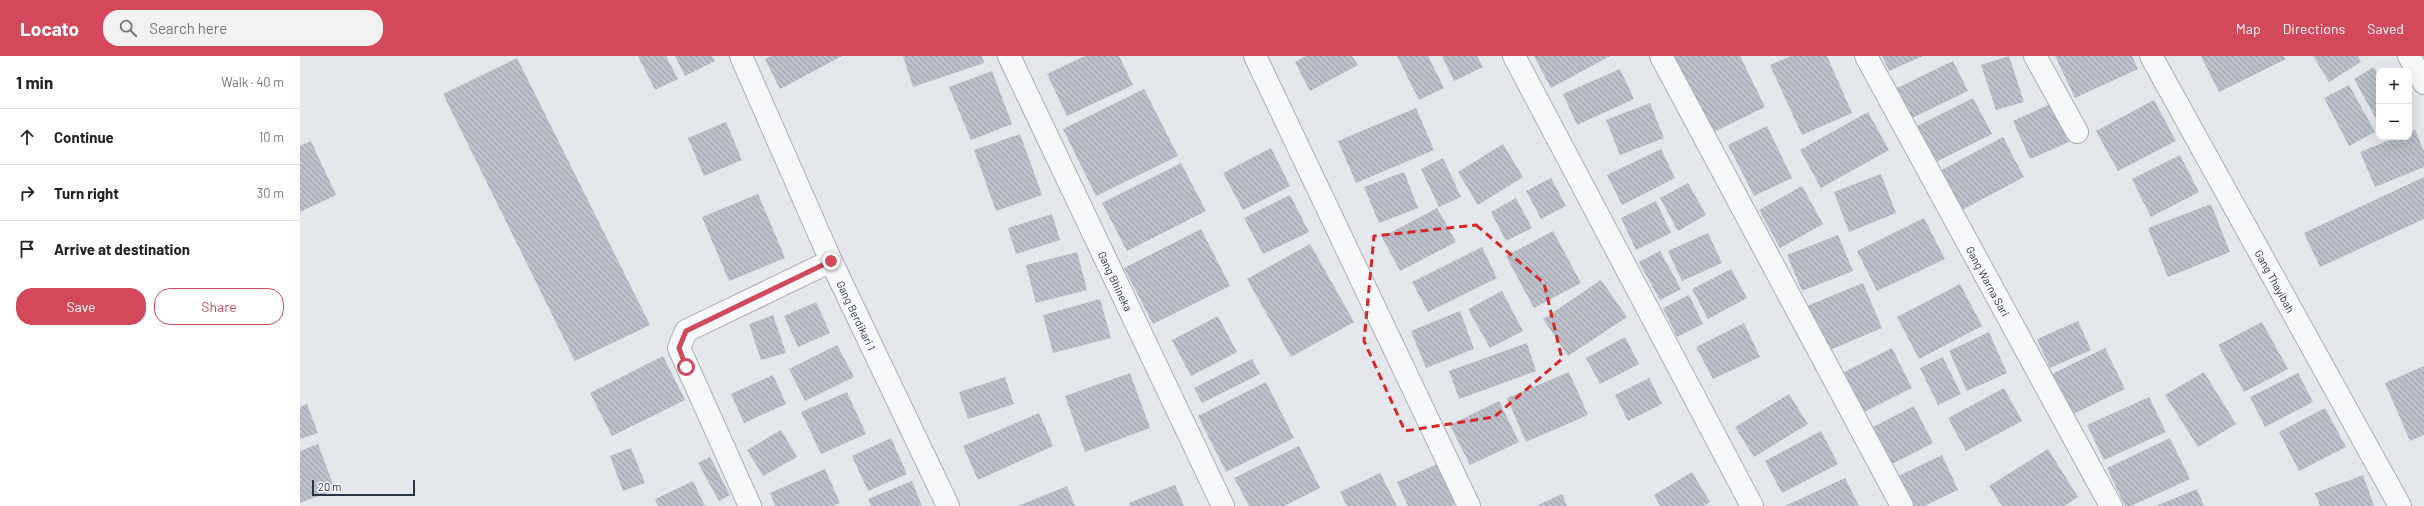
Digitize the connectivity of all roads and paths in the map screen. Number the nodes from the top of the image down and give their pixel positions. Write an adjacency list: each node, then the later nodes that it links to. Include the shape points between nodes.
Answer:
1 (741, 56): 12 (street, Gang Berdikari 1)
2 (1009, 56): 15 (street, Gang Bhineka)
3 (1255, 56): 16 (street)
4 (1514, 56): 17 (street)
5 (1661, 56): 18 (street)
6 (1866, 56): 19 (street, Gang Warna Sari)
7 (2035, 56): 11 (street)
8 (2151, 56): 20 (street, Gang Thayibah)
9 (2409, 56): 10 (street)
10 (2424, 83)
11 (2077, 132)
12 (831, 261): 13 (street, via 686,331 679,348); 14 (street, Gang Berdikari 1)
13 (750, 506)
14 (948, 506)
15 (1223, 506)
16 (1469, 506)
17 (1752, 506)
18 (1902, 506)
19 (2111, 506)
20 (2400, 506)

